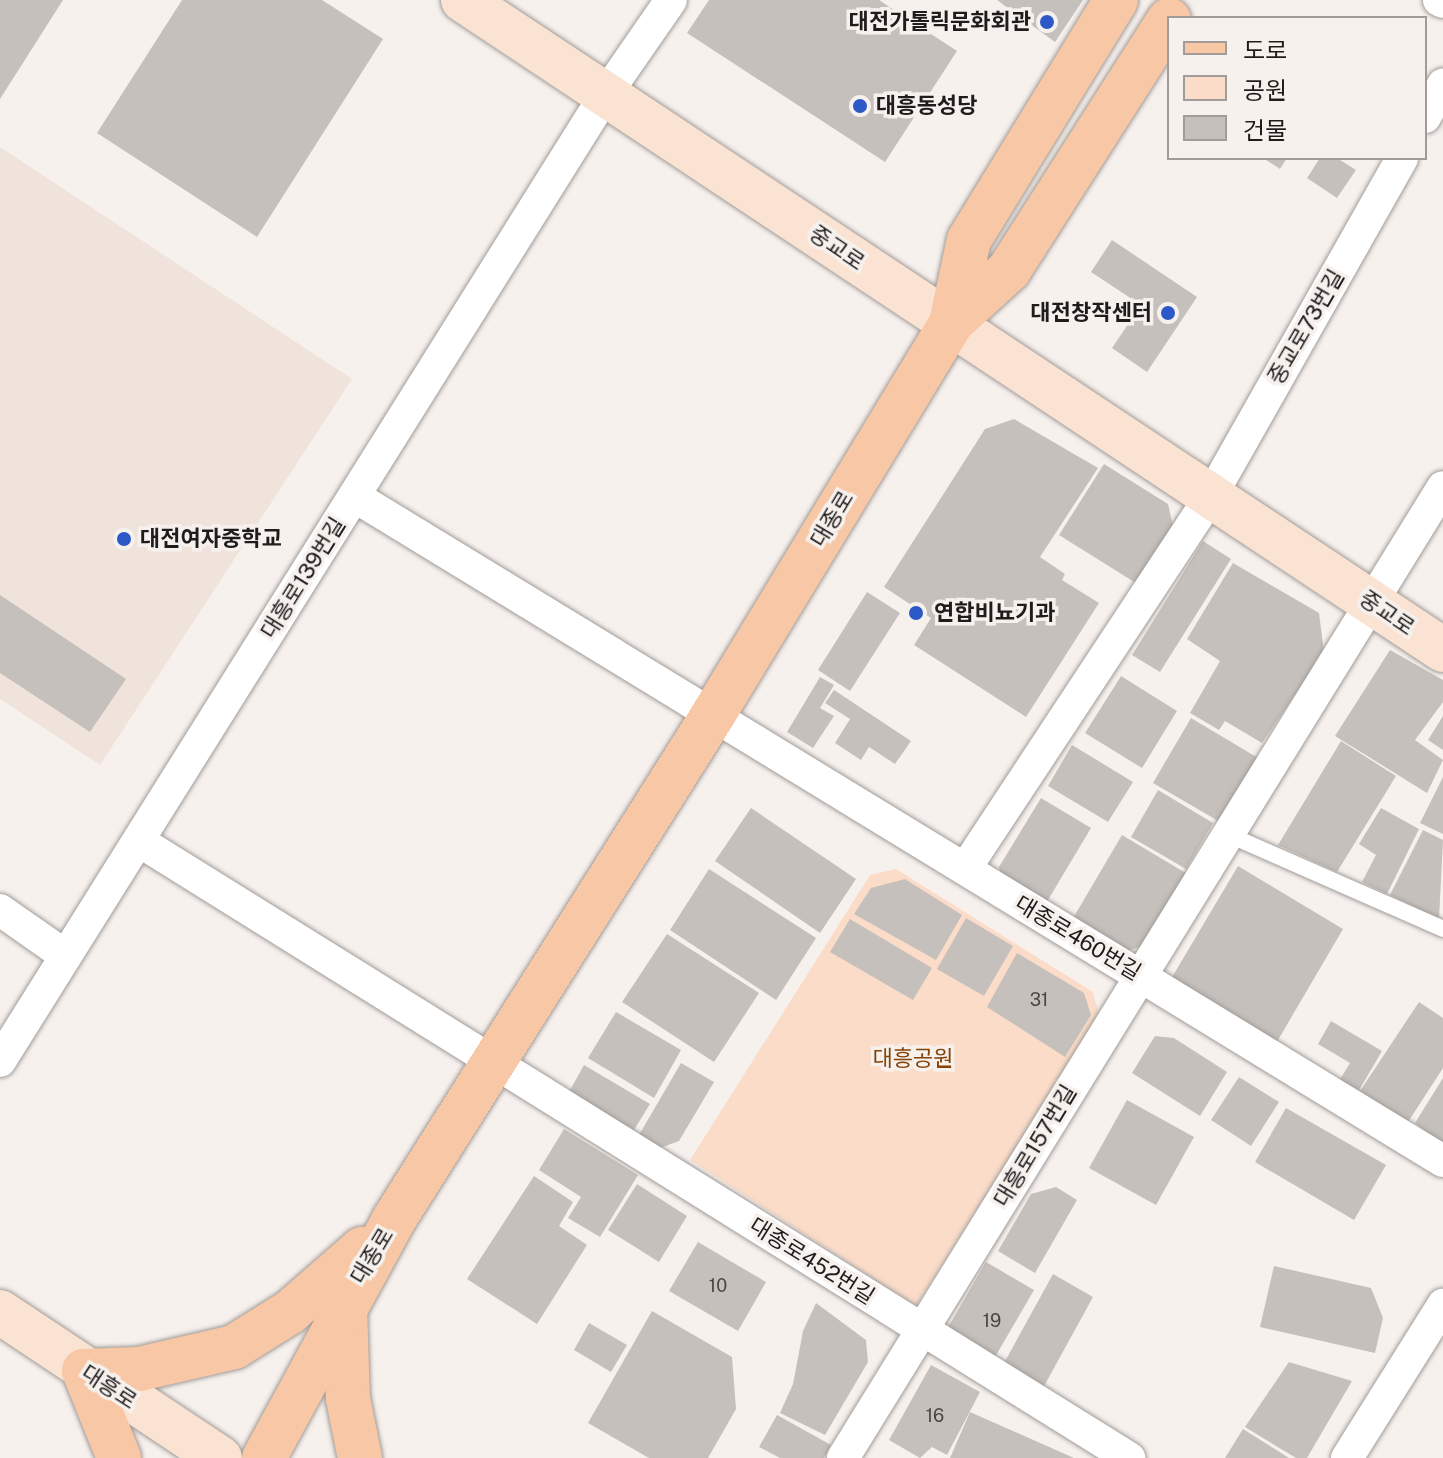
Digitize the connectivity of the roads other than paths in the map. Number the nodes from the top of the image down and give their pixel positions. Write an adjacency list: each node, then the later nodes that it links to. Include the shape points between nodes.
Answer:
1 (463, 0): 6 (main road, 중교로)
2 (671, 0): 6 (street, 대흥로139번길)
3 (1116, 0): 9 (main road, 대종로, via 969,240)
4 (1167, 24): 9 (main road, 대종로, via 1009,270)
5 (1443, 85): 7 (street)
6 (606, 94): 9 (main road, 중교로); 11 (street, 대흥로139번길)
7 (1427, 113)
8 (1401, 160): 12 (street, 중교로73번길)
9 (951, 323): 12 (main road, 중교로); 15 (main road, 대종로)
10 (1443, 487): 13 (street, 대흥로157번길)
11 (354, 496): 15 (street); 17 (street, 대흥로139번길)
12 (1211, 496): 13 (main road, 중교로); 18 (street)
13 (1369, 601): 14 (main road, 중교로); 16 (street, 대흥로157번길)
14 (1443, 650)
15 (713, 715): 18 (street, 대종로460번길); 24 (main road, 대종로)
16 (1227, 834): 20 (lane); 22 (street, 대흥로157번길)
17 (139, 841): 21 (street, 대흥로139번길); 24 (street)
18 (965, 869): 22 (street, 대종로460번길)
19 (0, 910): 21 (street)
20 (1443, 929)
21 (66, 956): 23 (street, 대흥로139번길)
22 (1139, 975): 25 (street, 대종로460번길); 30 (street, 대흥로157번길)
23 (0, 1061)
24 (496, 1064): 26 (main road, 대종로); 30 (street, 대종로452번길)
25 (1443, 1161)
26 (393, 1221): 27 (main road, 대종로); 31 (main road, via 290,1312 234,1347 139,1369)
27 (345, 1303): 34 (main road, 대종로); 35 (main road, via 348,1399)
28 (1443, 1305): 38 (street)
29 (0, 1312): 31 (main road, 대흥로)
30 (922, 1330): 36 (street, 대흥로157번길); 37 (street, 대종로452번길)
31 (84, 1371): 32 (main road); 33 (main road, 대흥로)
32 (119, 1458)
33 (220, 1458)
34 (264, 1458)
35 (360, 1458)
36 (843, 1458)
37 (1129, 1458)
38 (1347, 1458)

